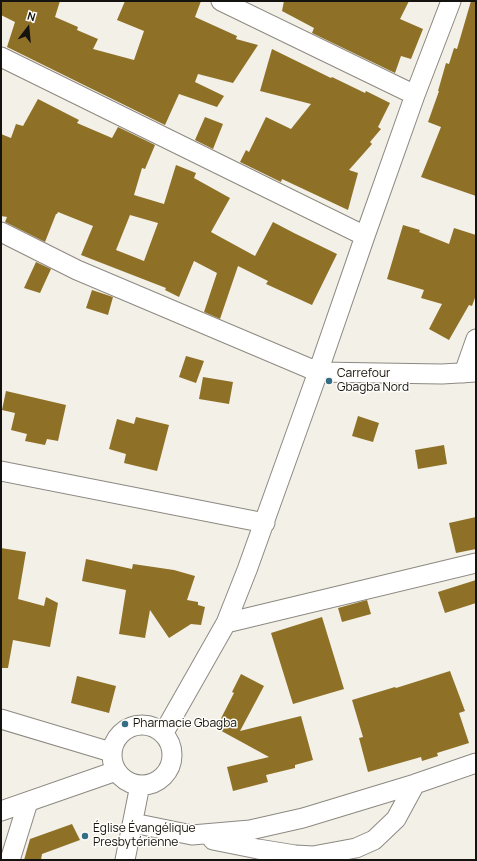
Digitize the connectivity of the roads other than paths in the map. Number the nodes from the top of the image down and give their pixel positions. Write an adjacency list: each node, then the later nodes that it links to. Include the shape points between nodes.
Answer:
1 (221, 1): 4 (street)
2 (451, 1): 4 (street)
3 (1, 57): 6 (street)
4 (415, 95): 6 (street)
5 (1, 232): 8 (street, via 77,270)
6 (365, 236): 8 (street)
7 (476, 339): 9 (street)
8 (318, 372): 9 (street); 11 (street)
9 (470, 372)
10 (1, 471): 11 (street)
11 (265, 523): 13 (street)
12 (476, 563): 13 (street)
13 (226, 623): 15 (street)
14 (1, 719): 16 (street)
15 (163, 734): 16 (street, via 156,728 146,725 127,728 114,742); 20 (street, via 172,752 171,763 160,779)
16 (111, 752): 18 (street)
17 (476, 763): 19 (street)
18 (116, 771): 20 (street, via 122,778); 21 (street)
19 (415, 784): 24 (street, via 303,818 250,830); 25 (street, via 396,819 374,840 356,848)
20 (140, 785): 23 (street)
21 (28, 802): 22 (street); 26 (street)
22 (1, 811)
23 (133, 823): 24 (street); 27 (street)
24 (192, 835): 25 (street)
25 (312, 858)
26 (10, 860)
27 (125, 860)

